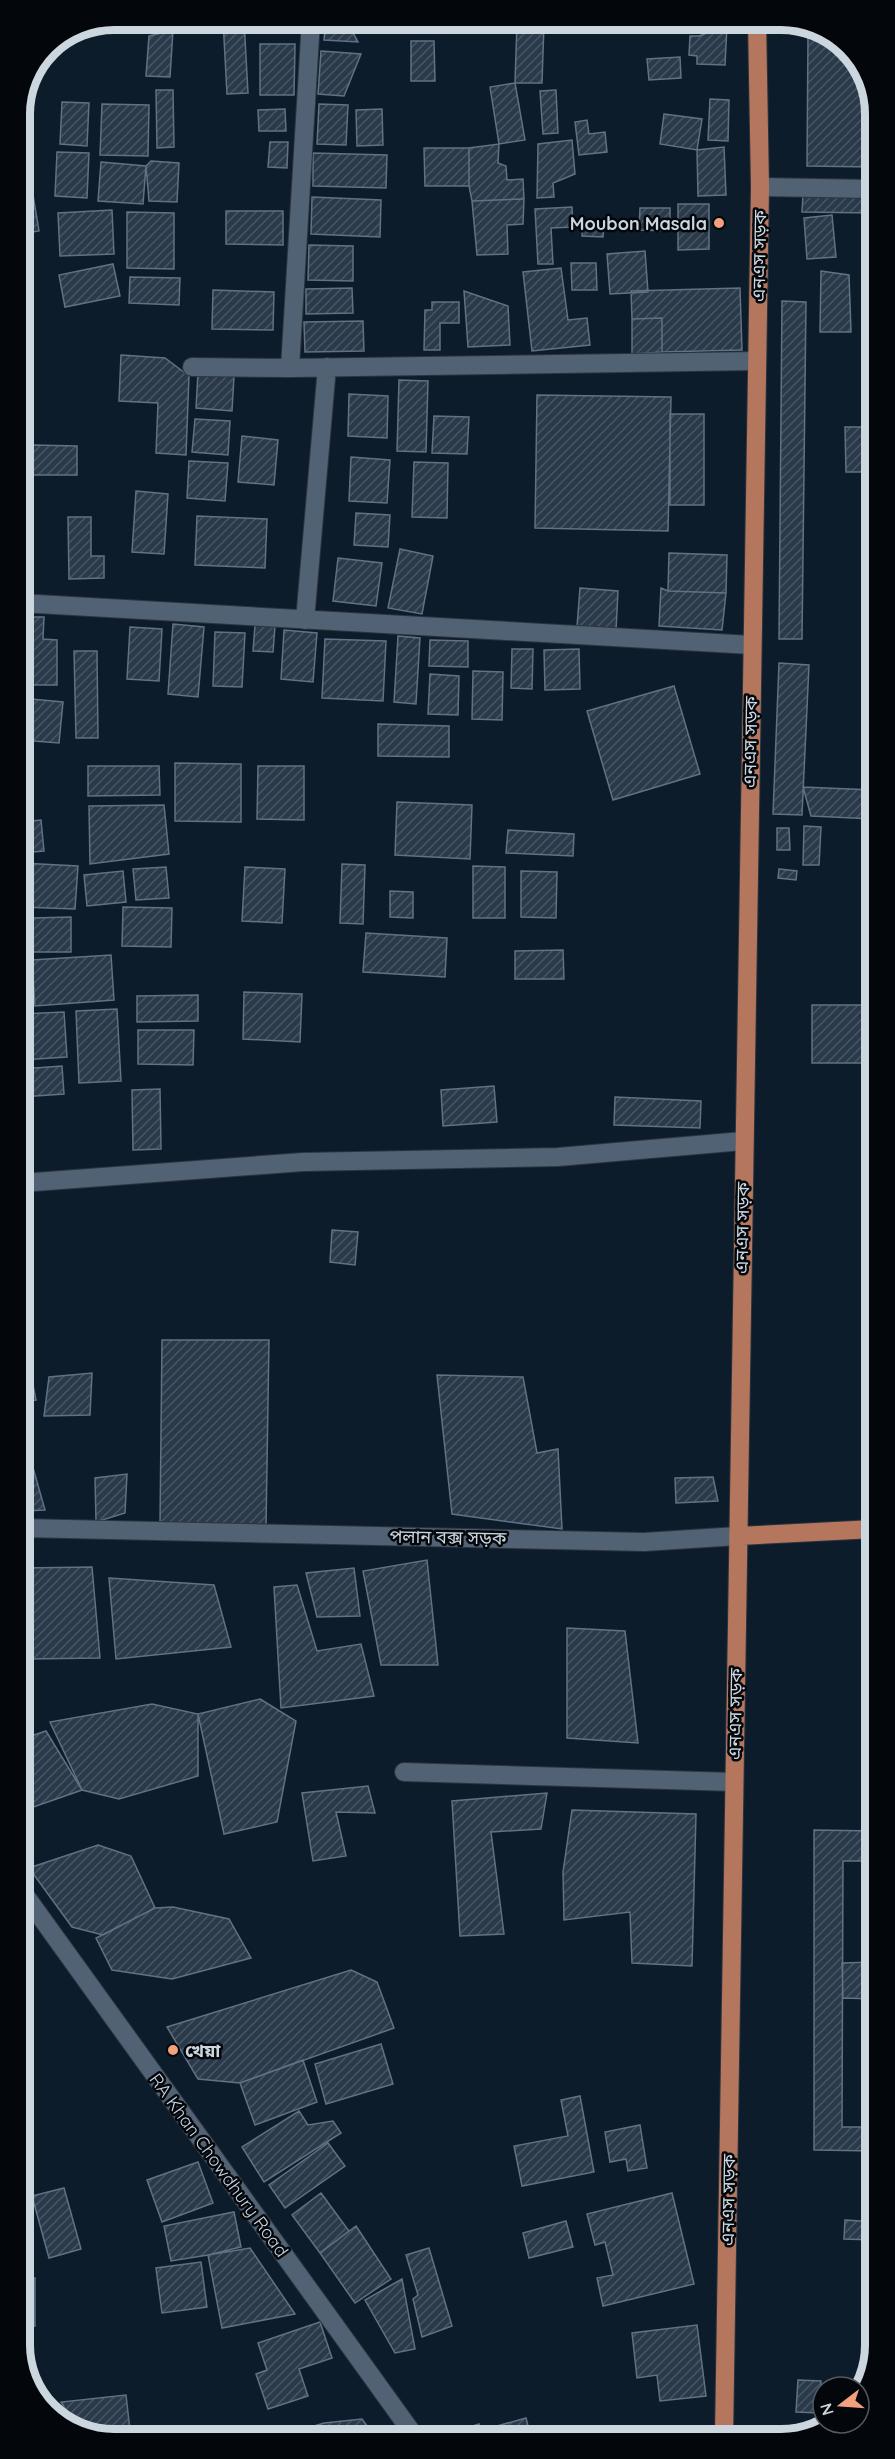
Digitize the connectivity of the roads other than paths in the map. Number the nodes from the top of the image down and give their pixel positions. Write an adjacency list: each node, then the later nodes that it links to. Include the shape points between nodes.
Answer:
1 (310, 30): 8 (street)
2 (757, 30): 3 (main road, এনএস সড়ক)
3 (760, 187): 4 (street); 5 (main road, এনএস সড়ক)
4 (865, 189)
5 (757, 361): 7 (street); 11 (main road, এনএস সড়ক)
6 (192, 367): 8 (street)
7 (327, 367): 8 (street); 10 (street)
8 (290, 368)
9 (30, 604): 10 (street)
10 (305, 620): 11 (street)
11 (752, 645): 12 (main road, এনএস সড়ক)
12 (743, 1141): 13 (street, via 558,1157 303,1162); 16 (main road, এনএস সড়ক)
13 (30, 1182)
14 (30, 1528): 16 (street, পলান বক্স সড়ক, via 644,1542)
15 (865, 1529): 16 (main road, পলান বক্স সড়ক)
16 (738, 1536): 18 (main road, এনএস সড়ক)
17 (404, 1772): 18 (street)
18 (734, 1782): 21 (main road, এনএস সড়ক)
19 (30, 1903): 20 (street, RA Khan Chowdhury Road)
20 (410, 2429)
21 (724, 2429)

